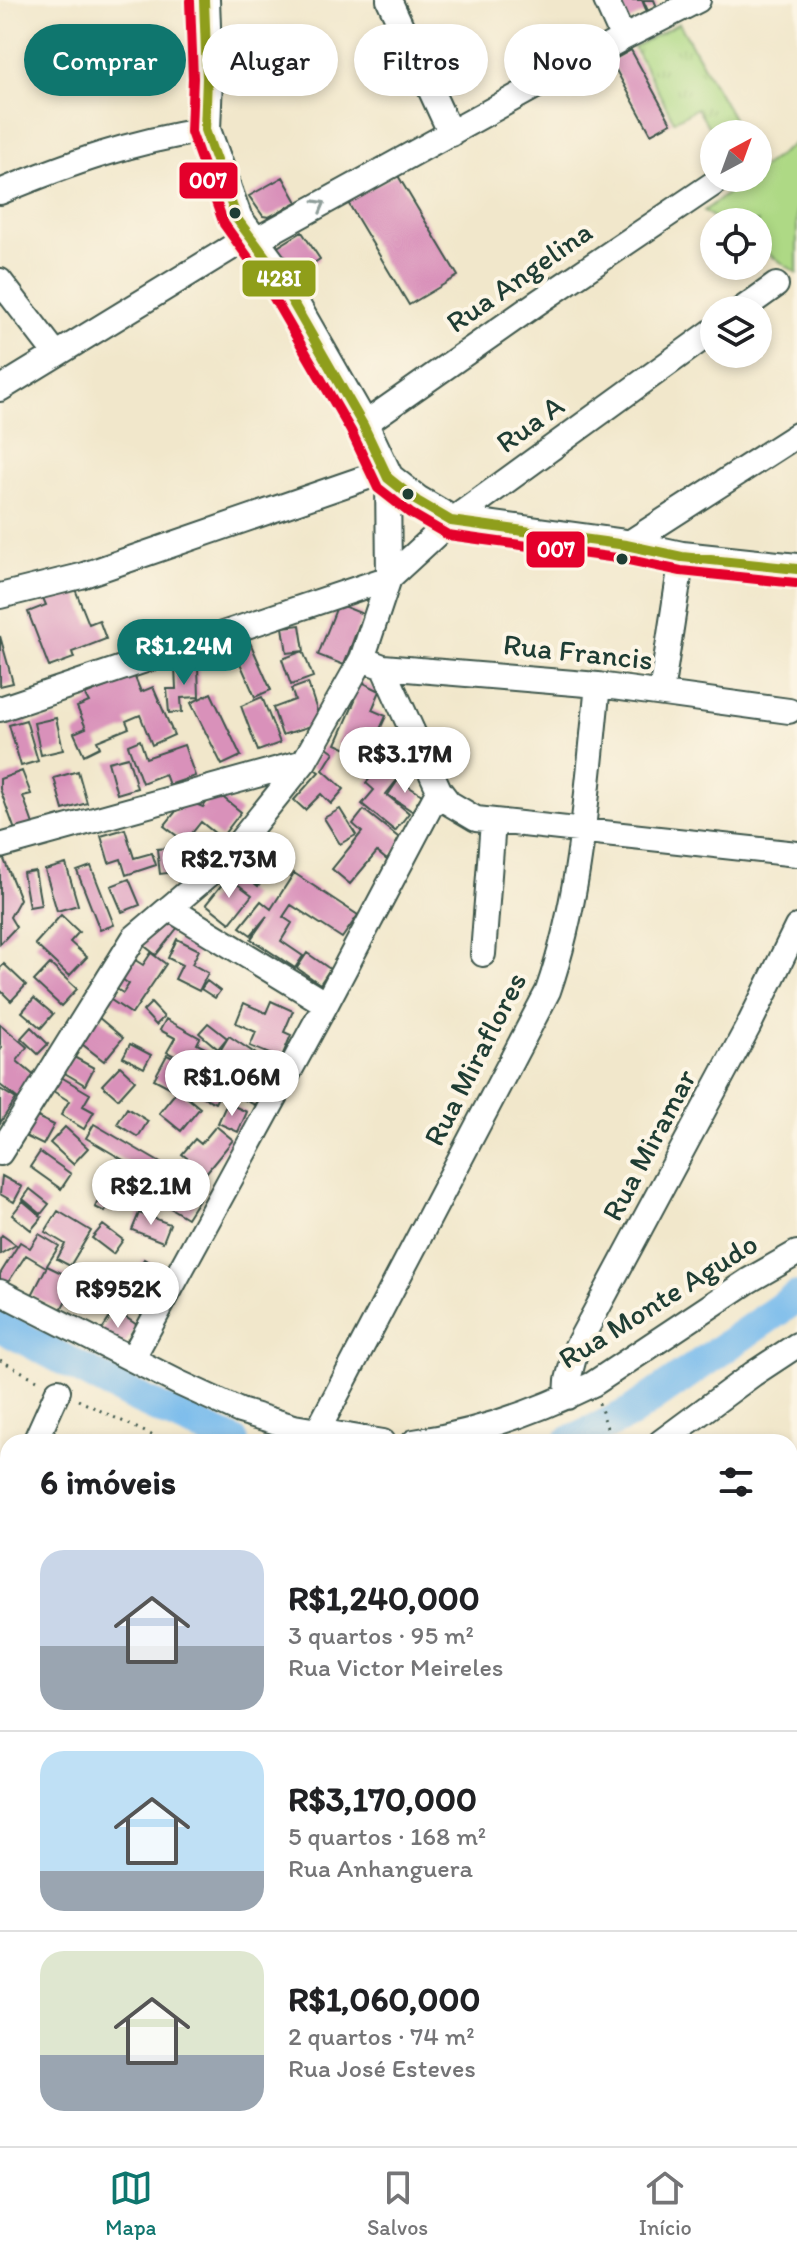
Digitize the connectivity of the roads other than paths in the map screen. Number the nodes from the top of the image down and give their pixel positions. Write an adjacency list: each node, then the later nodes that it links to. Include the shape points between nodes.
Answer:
1 (204, 0): 6 (main road)
2 (389, 0): 7 (street)
3 (606, 0): 5 (street)
4 (698, 0): 5 (street)
5 (623, 38): 7 (street)
6 (205, 130): 8 (street, via 102,152); 10 (main road, via 237,219)
7 (451, 134): 10 (street, one-way to 7)
8 (0, 192)
9 (701, 192): 17 (street, Rua Angelina)
10 (251, 239): 15 (street); 17 (main road, via 272,266)
11 (0, 281): 15 (street)
12 (776, 285): 13 (street)
13 (761, 296)
14 (700, 340): 20 (street, Rua A)
15 (56, 354): 16 (street)
16 (0, 389)
17 (363, 425): 19 (main road)
18 (797, 435): 21 (street)
19 (386, 475): 20 (main road); 24 (street); 25 (street, via 81,576)
20 (451, 521): 21 (main road); 24 (street, Rua A)
21 (626, 545): 22 (main road)
22 (682, 557): 23 (main road); 28 (street)
23 (797, 569)
24 (389, 578): 26 (street); 29 (street)
25 (0, 596)
26 (373, 663): 27 (street, Rua Francis); 31 (street); 32 (street)
27 (598, 685): 28 (street, Rua Francis); 34 (street, Rua Miraflores)
28 (661, 693): 30 (street, Rua Francis)
29 (0, 709)
30 (789, 711)
31 (304, 762): 35 (street); 37 (street, via 234,849)
32 (439, 790): 33 (street, via 464,813); 40 (street)
33 (493, 822): 34 (street); 39 (street)
34 (583, 830): 36 (street); 48 (street, Rua Miraflores, via 568,922 548,991)
35 (0, 846)
36 (797, 854)
37 (169, 908): 40 (street); 41 (street, via 134,938)
38 (797, 927): 47 (street, Rua Miramar, via 577,1346)
39 (483, 954)
40 (326, 1004): 45 (street)
41 (0, 1153)
42 (797, 1253): 47 (street, Rua Monte Agudo)
43 (0, 1292): 45 (street)
44 (797, 1345): 52 (street)
45 (132, 1359): 48 (street, via 240,1411)
46 (58, 1391): 49 (street)
47 (567, 1397): 51 (street, Rua Monte Agudo)
48 (317, 1432): 50 (street)
49 (39, 1434)
50 (330, 1434)
51 (447, 1434)
52 (672, 1434)

